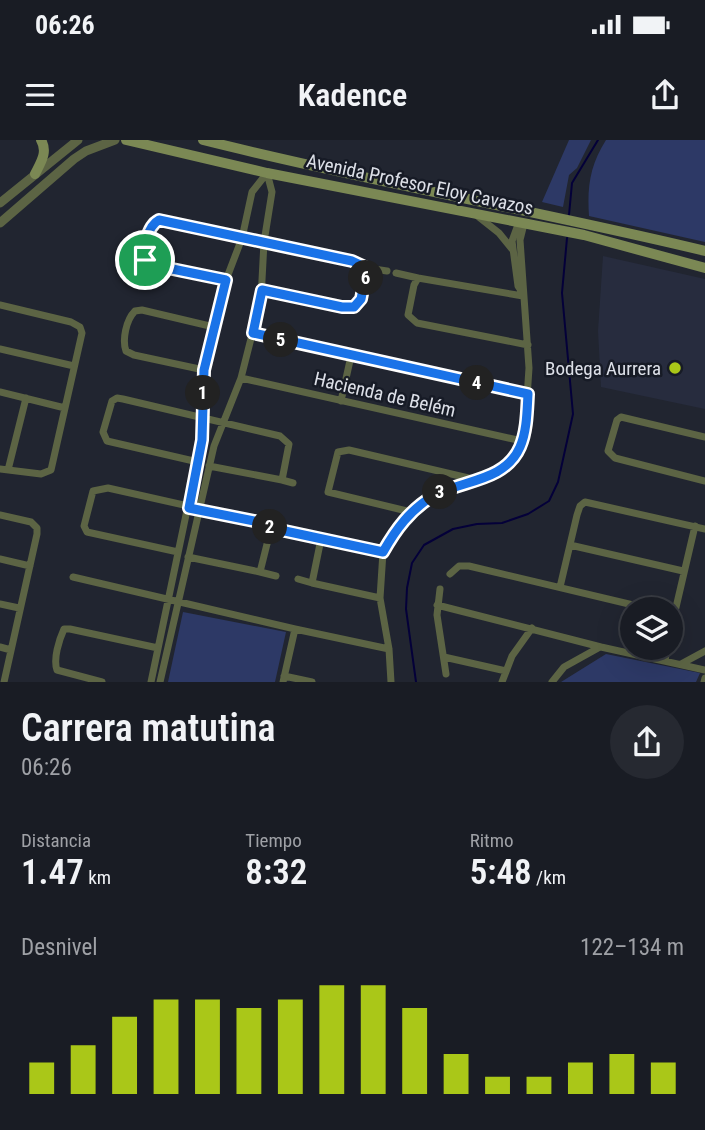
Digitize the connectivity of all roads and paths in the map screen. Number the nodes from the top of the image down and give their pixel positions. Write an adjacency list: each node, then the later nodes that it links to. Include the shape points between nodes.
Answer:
1 (41, 140): 10 (main road, via 44,154)
2 (78, 140): 10 (street)
3 (115, 140): 6 (street)
4 (126, 140): 9 (main road, Avenida Profesor Eloy Cavazos)
5 (203, 140): 7 (main road, Avenida Profesor Eloy Cavazos)
6 (93, 144): 11 (street)
7 (233, 148): 8 (main road, Avenida Profesor Eloy Cavazos); 9 (main road, via 257,161)
8 (308, 164): 9 (main road); 18 (main road, Avenida Profesor Eloy Cavazos)
9 (267, 173): 13 (main road, Avenida Profesor Eloy Cavazos); 16 (street, via 252,192); 17 (street, via 272,192)
10 (32, 176): 11 (street, via 29,187); 12 (street)
11 (40, 189): 14 (street)
12 (0, 203)
13 (474, 214): 15 (main road, Avenida Profesor Eloy Cavazos); 19 (street, via 504,239)
14 (0, 223)
15 (522, 223): 19 (street, via 512,236); 21 (main road, Avenida Profesor Eloy Cavazos); 27 (street)
16 (243, 238): 17 (street); 25 (street); 25 (street, via 162,220 151,226 145,256 148,264)
17 (264, 242): 20 (street); 26 (street)
18 (705, 251)
19 (515, 255): 27 (street)
20 (367, 268): 22 (street); 26 (street, via 361,299 354,307)
21 (705, 268)
22 (387, 271)
23 (396, 273): 24 (street)
24 (418, 278): 27 (street); 31 (street, via 408,313 412,321)
25 (226, 280): 29 (street)
26 (262, 290): 30 (street)
27 (523, 294): 31 (street)
28 (0, 305): 34 (street, via 78,325 82,335)
29 (214, 327): 35 (street); 35 (street, via 142,310 135,311 129,321 126,351)
30 (253, 333): 33 (street); 36 (street)
31 (528, 345): 38 (street)
32 (0, 349): 34 (street)
33 (351, 356): 38 (street); 40 (street)
34 (74, 366): 41 (street)
35 (204, 370): 42 (street)
36 (242, 378): 40 (street, Hacienda de Belém); 43 (street)
37 (0, 392): 39 (street)
38 (528, 394): 45 (street)
39 (26, 398): 41 (street); 48 (street)
40 (341, 401): 45 (street, Hacienda de Belém)
41 (65, 408): 48 (street, via 49,472)
42 (204, 417): 43 (street); 46 (street); 46 (street, via 117,398 103,432 110,442)
43 (223, 422): 47 (street); 49 (street, via 287,440)
44 (705, 437): 51 (street, via 621,416 608,449 615,458)
45 (522, 441): 50 (street, via 505,467)
46 (198, 462): 53 (street)
47 (209, 466): 49 (street); 54 (street)
48 (4, 470)
49 (282, 480): 52 (street)
50 (477, 480): 55 (street, via 442,491); 55 (street, via 338,452 324,491)
51 (705, 481)
52 (292, 483)
53 (189, 508): 54 (street); 62 (street); 62 (street, via 97,488 84,526 91,534)
54 (199, 510): 58 (street); 64 (street)
55 (411, 512): 63 (street)
56 (0, 515): 66 (street, via 31,522 37,528)
57 (695, 526): 59 (street); 61 (street, via 585,502); 67 (street)
58 (271, 528): 60 (street); 68 (street)
59 (705, 529)
60 (321, 539): 63 (street); 73 (street)
61 (570, 545): 67 (street); 74 (street)
62 (178, 552): 78 (street)
63 (383, 552): 77 (street)
64 (188, 557): 68 (street); 80 (street)
65 (0, 559): 66 (street)
66 (30, 566): 83 (street)
67 (683, 571): 76 (street)
68 (260, 572): 70 (street)
69 (450, 574): 74 (street, via 464,565)
70 (276, 576)
71 (73, 577): 78 (street)
72 (298, 579): 73 (street)
73 (312, 583): 77 (street)
74 (560, 587): 79 (street)
75 (440, 589): 82 (street)
76 (676, 597)
77 (380, 598): 89 (street)
78 (168, 600): 80 (street); 88 (street)
79 (620, 602)
80 (178, 603): 85 (street); 102 (street)
81 (0, 604): 83 (street)
82 (437, 605): 84 (street); 92 (street)
83 (19, 608): 90 (street)
84 (531, 628): 87 (street); 96 (street)
85 (295, 629): 89 (street); 98 (street)
86 (0, 647): 90 (street)
87 (601, 647): 93 (street); 106 (street, via 564,667)
88 (158, 648): 100 (street, via 64,629 57,670); 101 (street)
89 (389, 649): 104 (street)
90 (11, 650): 99 (street)
91 (705, 651): 94 (street)
92 (444, 656): 96 (street); 97 (street)
93 (665, 662): 94 (street)
94 (680, 664): 95 (street)
95 (705, 670)
96 (506, 671): 105 (street)
97 (446, 674)
98 (284, 679): 103 (street)
99 (4, 682)
100 (102, 682)
101 (151, 682)
102 (160, 682)
103 (312, 682)
104 (391, 682)
105 (502, 682)
106 (552, 682)

